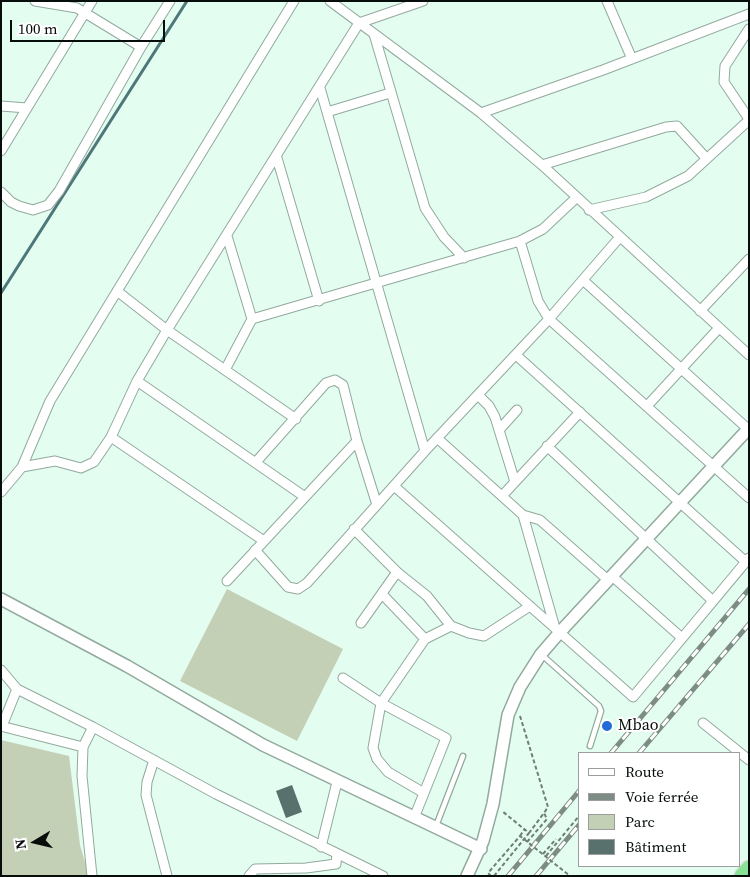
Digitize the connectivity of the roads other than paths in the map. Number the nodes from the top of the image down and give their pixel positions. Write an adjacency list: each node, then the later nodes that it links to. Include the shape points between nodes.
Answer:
1 (35, 1): 8 (street)
2 (92, 1): 8 (street)
3 (170, 1): 13 (street)
4 (294, 1): 36 (street)
5 (330, 1): 10 (street)
6 (423, 1): 10 (street)
7 (607, 1): 14 (street)
8 (85, 12): 13 (street); 18 (street)
9 (749, 14): 14 (street)
10 (360, 24): 12 (street); 15 (street)
11 (749, 29): 21 (street, via 725,66 724,82)
12 (374, 34): 16 (street); 20 (street)
13 (141, 46): 26 (street, via 59,192 48,205 33,210 11,202)
14 (632, 59): 20 (street)
15 (320, 88): 19 (street); 23 (street)
16 (390, 94): 19 (street); 32 (street, via 424,208)
17 (1, 106): 18 (street)
18 (27, 108): 22 (street)
19 (327, 112): 35 (street)
20 (480, 113): 25 (street)
21 (749, 120): 24 (street)
22 (1, 151)
23 (277, 158): 29 (street); 37 (street)
24 (706, 158): 25 (street, via 677,126); 28 (street, via 688,176 646,197)
25 (542, 165): 27 (street)
26 (1, 192)
27 (576, 198): 28 (street); 31 (street, via 543,228)
28 (589, 210): 30 (street)
29 (227, 236): 39 (street); 42 (street)
30 (619, 238): 34 (street); 38 (street)
31 (520, 241): 32 (street); 40 (street, via 538,301)
32 (464, 258): 35 (street)
33 (749, 259): 38 (street)
34 (584, 281): 40 (street); 45 (street)
35 (378, 284): 37 (street); 59 (street)
36 (117, 291): 42 (street); 62 (street, via 50,401)
37 (319, 301): 39 (street)
38 (700, 311): 41 (street)
39 (252, 319): 46 (street)
40 (549, 319): 43 (street); 49 (street)
41 (720, 328): 44 (street); 45 (street)
42 (167, 330): 46 (street); 47 (street)
43 (516, 355): 48 (street); 51 (street)
44 (749, 355)
45 (682, 369): 49 (street); 53 (street)
46 (225, 370): 52 (street)
47 (137, 381): 55 (street); 60 (street)
48 (478, 395): 54 (street, via 489,406); 56 (street)
49 (646, 406): 61 (street)
50 (518, 410): 54 (street)
51 (580, 412): 58 (street); 69 (street)
52 (296, 419): 57 (street, via 326,383 334,380 342,385); 60 (street)
53 (749, 429): 61 (street)
54 (499, 430): 63 (street)
55 (111, 437): 62 (street, via 94,462 81,468 55,461); 74 (street)
56 (437, 438): 59 (street); 66 (street)
57 (356, 441): 67 (street); 70 (street)
58 (548, 446): 63 (street); 73 (street)
59 (425, 451): 64 (street)
60 (256, 462): 67 (street)
61 (714, 466): 68 (street); 69 (street)
62 (22, 467): 65 (street)
63 (515, 482): 66 (street)
64 (394, 486): 70 (street); 83 (street)
65 (1, 492)
66 (502, 496): 71 (street)
67 (305, 497): 74 (street)
68 (749, 498)
69 (680, 502): 73 (street); 76 (street)
70 (377, 506): 72 (street)
71 (523, 515): 78 (street, via 540,520); 86 (street)
72 (354, 529): 75 (street, via 307,584 298,590 288,587); 77 (street)
73 (647, 539): 78 (street); 82 (street)
74 (264, 541): 75 (street)
75 (255, 550): 79 (street)
76 (747, 560): 82 (street)
77 (398, 572): 80 (street); 85 (street, via 427,596)
78 (610, 578): 86 (street); 88 (street)
79 (227, 580)
80 (382, 594): 84 (street); 87 (street)
81 (1, 599): 102 (street, via 127,666 263,745)
82 (713, 601): 88 (street)
83 (530, 606): 85 (street, via 484,636); 86 (street)
84 (361, 623)
85 (451, 626): 87 (street)
86 (558, 630): 88 (street, via 633,697); 89 (street)
87 (424, 638): 93 (street)
88 (682, 638)
89 (541, 654): 97 (lane, via 599,706 601,711); 107 (street, via 510,710 493,804)
90 (1, 670): 92 (street)
91 (343, 678): 93 (street)
92 (17, 689): 95 (street); 96 (street)
93 (382, 703): 103 (street, via 373,748 376,759 388,772); 103 (street, via 446,738)
94 (703, 723): 99 (street)
95 (2, 726): 98 (street)
96 (93, 727): 98 (street); 101 (street)
97 (590, 746)
98 (83, 747): 110 (street, via 82,776)
99 (739, 752)
100 (463, 756): 105 (lane)
101 (154, 760): 106 (street); 111 (street, via 146,795)
102 (338, 782): 104 (street); 106 (street)
103 (424, 793): 104 (street)
104 (414, 818): 105 (street)
105 (435, 828): 107 (street)
106 (321, 847): 108 (street)
107 (481, 849): 114 (street)
108 (337, 854): 112 (street, via 336,864 255,869); 113 (street)
109 (749, 868): 115 (highway)
110 (92, 876)
111 (167, 876)
112 (249, 876)
113 (383, 876)
114 (467, 876)
115 (742, 876)

